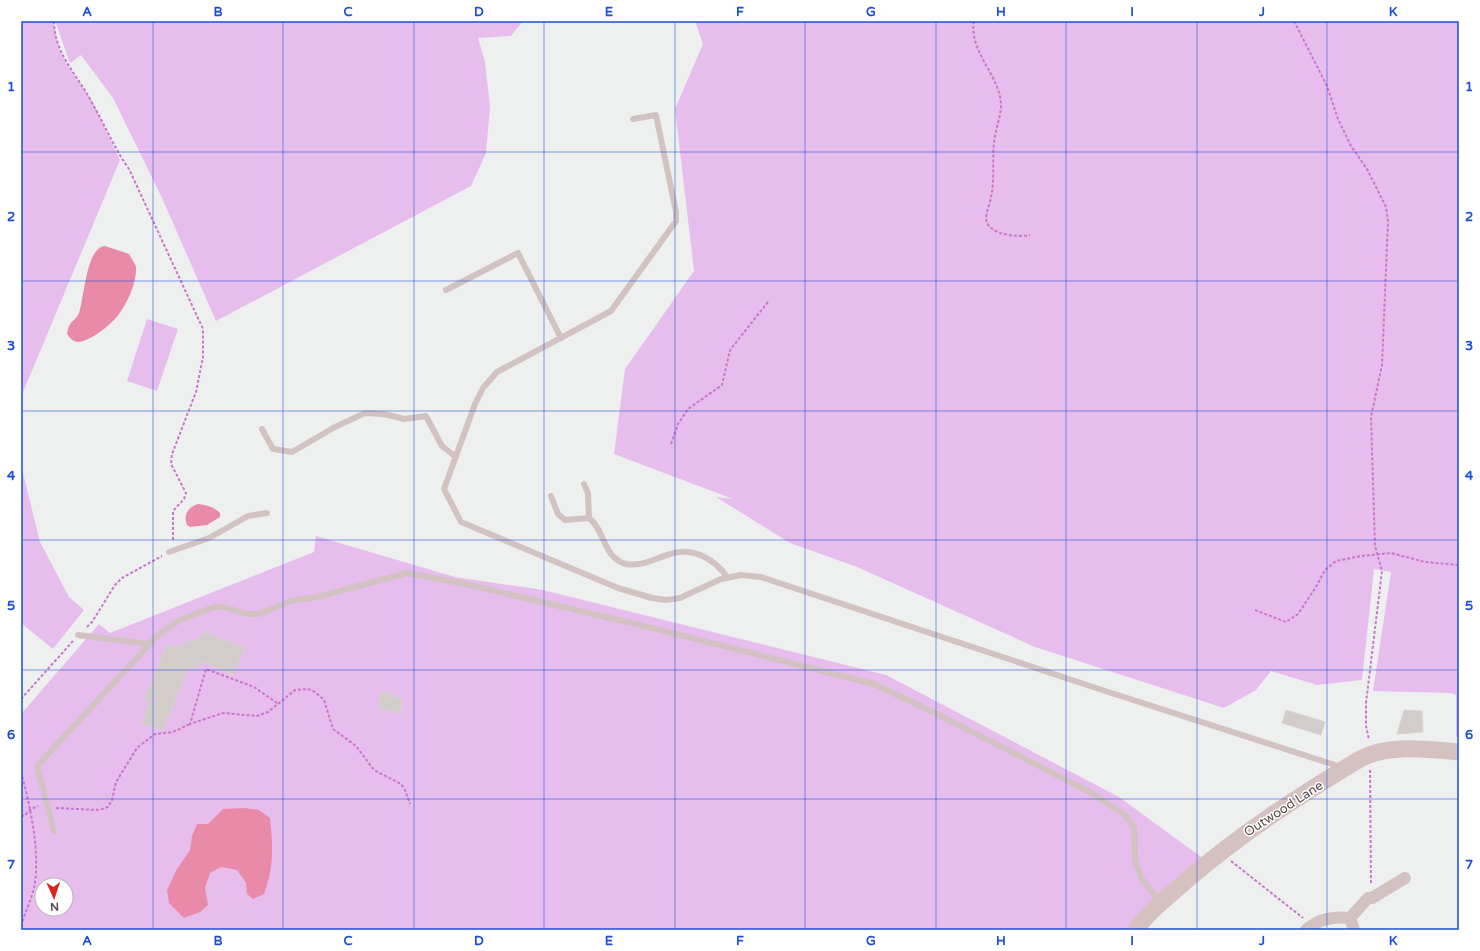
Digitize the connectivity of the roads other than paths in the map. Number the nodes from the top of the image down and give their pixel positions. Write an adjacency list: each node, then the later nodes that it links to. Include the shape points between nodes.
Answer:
1 (633, 119): 3 (lane, via 656,116 676,221 611,311)
2 (446, 290): 3 (lane, via 518,253)
3 (561, 338): 5 (lane, via 497,372 483,388)
4 (262, 429): 5 (lane, via 273,449 292,452 365,413 404,419 426,416 442,446)
5 (456, 457): 11 (lane, via 444,490 461,522 618,588 652,598 680,598)
6 (584, 484): 9 (lane, via 588,493)
7 (551, 496): 9 (lane, via 558,514 565,520)
8 (267, 513): 10 (lane, via 248,516 209,538)
9 (589, 518): 11 (lane, via 597,524 609,551 626,564 640,564 682,551 710,559)
10 (169, 552)
11 (728, 578): 15 (lane, via 741,575 761,577)
12 (78, 635): 13 (lane)
13 (150, 644): 16 (lane, via 37,766); 18 (lane, via 178,621 214,607 258,614 291,601 317,597 407,573 640,625 874,684 1090,792 1125,815 1136,833 1135,860 1141,878)
14 (1459, 752): 15 (main road, Outwood Lane, via 1397,749 1370,754)
15 (1345, 768): 18 (main road, Outwood Lane, via 1279,809 1219,852)
16 (54, 831)
17 (1405, 878): 19 (street, via 1368,898)
18 (1161, 903): 21 (main road, Outwood Lane)
19 (1350, 918): 20 (street, via 1339,917); 22 (street)
20 (1309, 927)
21 (1136, 930)
22 (1354, 930)

